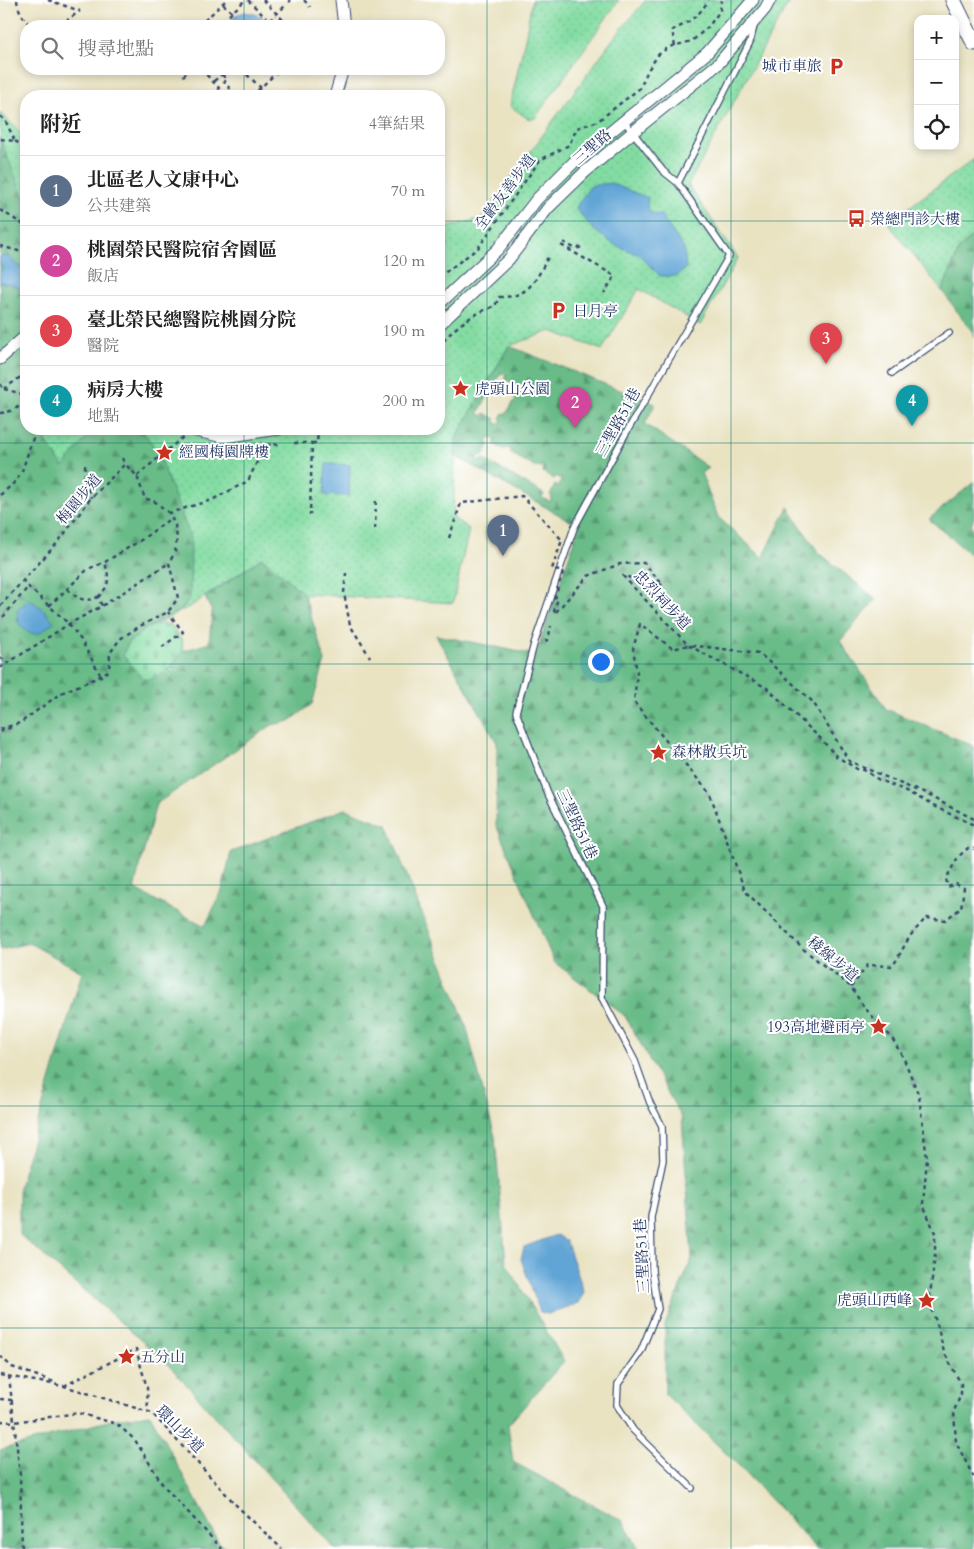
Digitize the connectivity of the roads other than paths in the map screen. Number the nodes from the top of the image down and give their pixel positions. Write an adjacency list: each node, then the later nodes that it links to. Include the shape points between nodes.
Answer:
1 (341, 0): 6 (street)
2 (753, 0): 10 (street, 三聖路, via 707,53)
3 (770, 0): 5 (street, 三聖路)
4 (953, 0): 7 (street)
5 (756, 19): 11 (street, 三聖路, via 718,64); 12 (lane, via 750,42)
6 (343, 20)
7 (974, 43)
8 (340, 75): 9 (street)
9 (337, 90)
10 (624, 121): 11 (lane, 三聖路51巷); 13 (street, 三聖路, via 575,161 537,199 498,249)
11 (633, 132): 12 (lane, 三聖路51巷, via 663,171); 14 (street, 三聖路, via 548,208 509,259)
12 (678, 183): 21 (lane, 三聖路51巷, via 729,256 574,528 534,644 516,712 548,794 602,906 602,998 635,1060 662,1126 663,1160 651,1217 652,1272 658,1309 641,1351 618,1384 617,1405 633,1430)
13 (445, 298)
14 (445, 319)
15 (949, 333): 18 (lane)
16 (20, 341): 17 (street)
17 (0, 360)
18 (892, 373)
19 (215, 435): 20 (street)
20 (238, 435)
21 (692, 1488)

